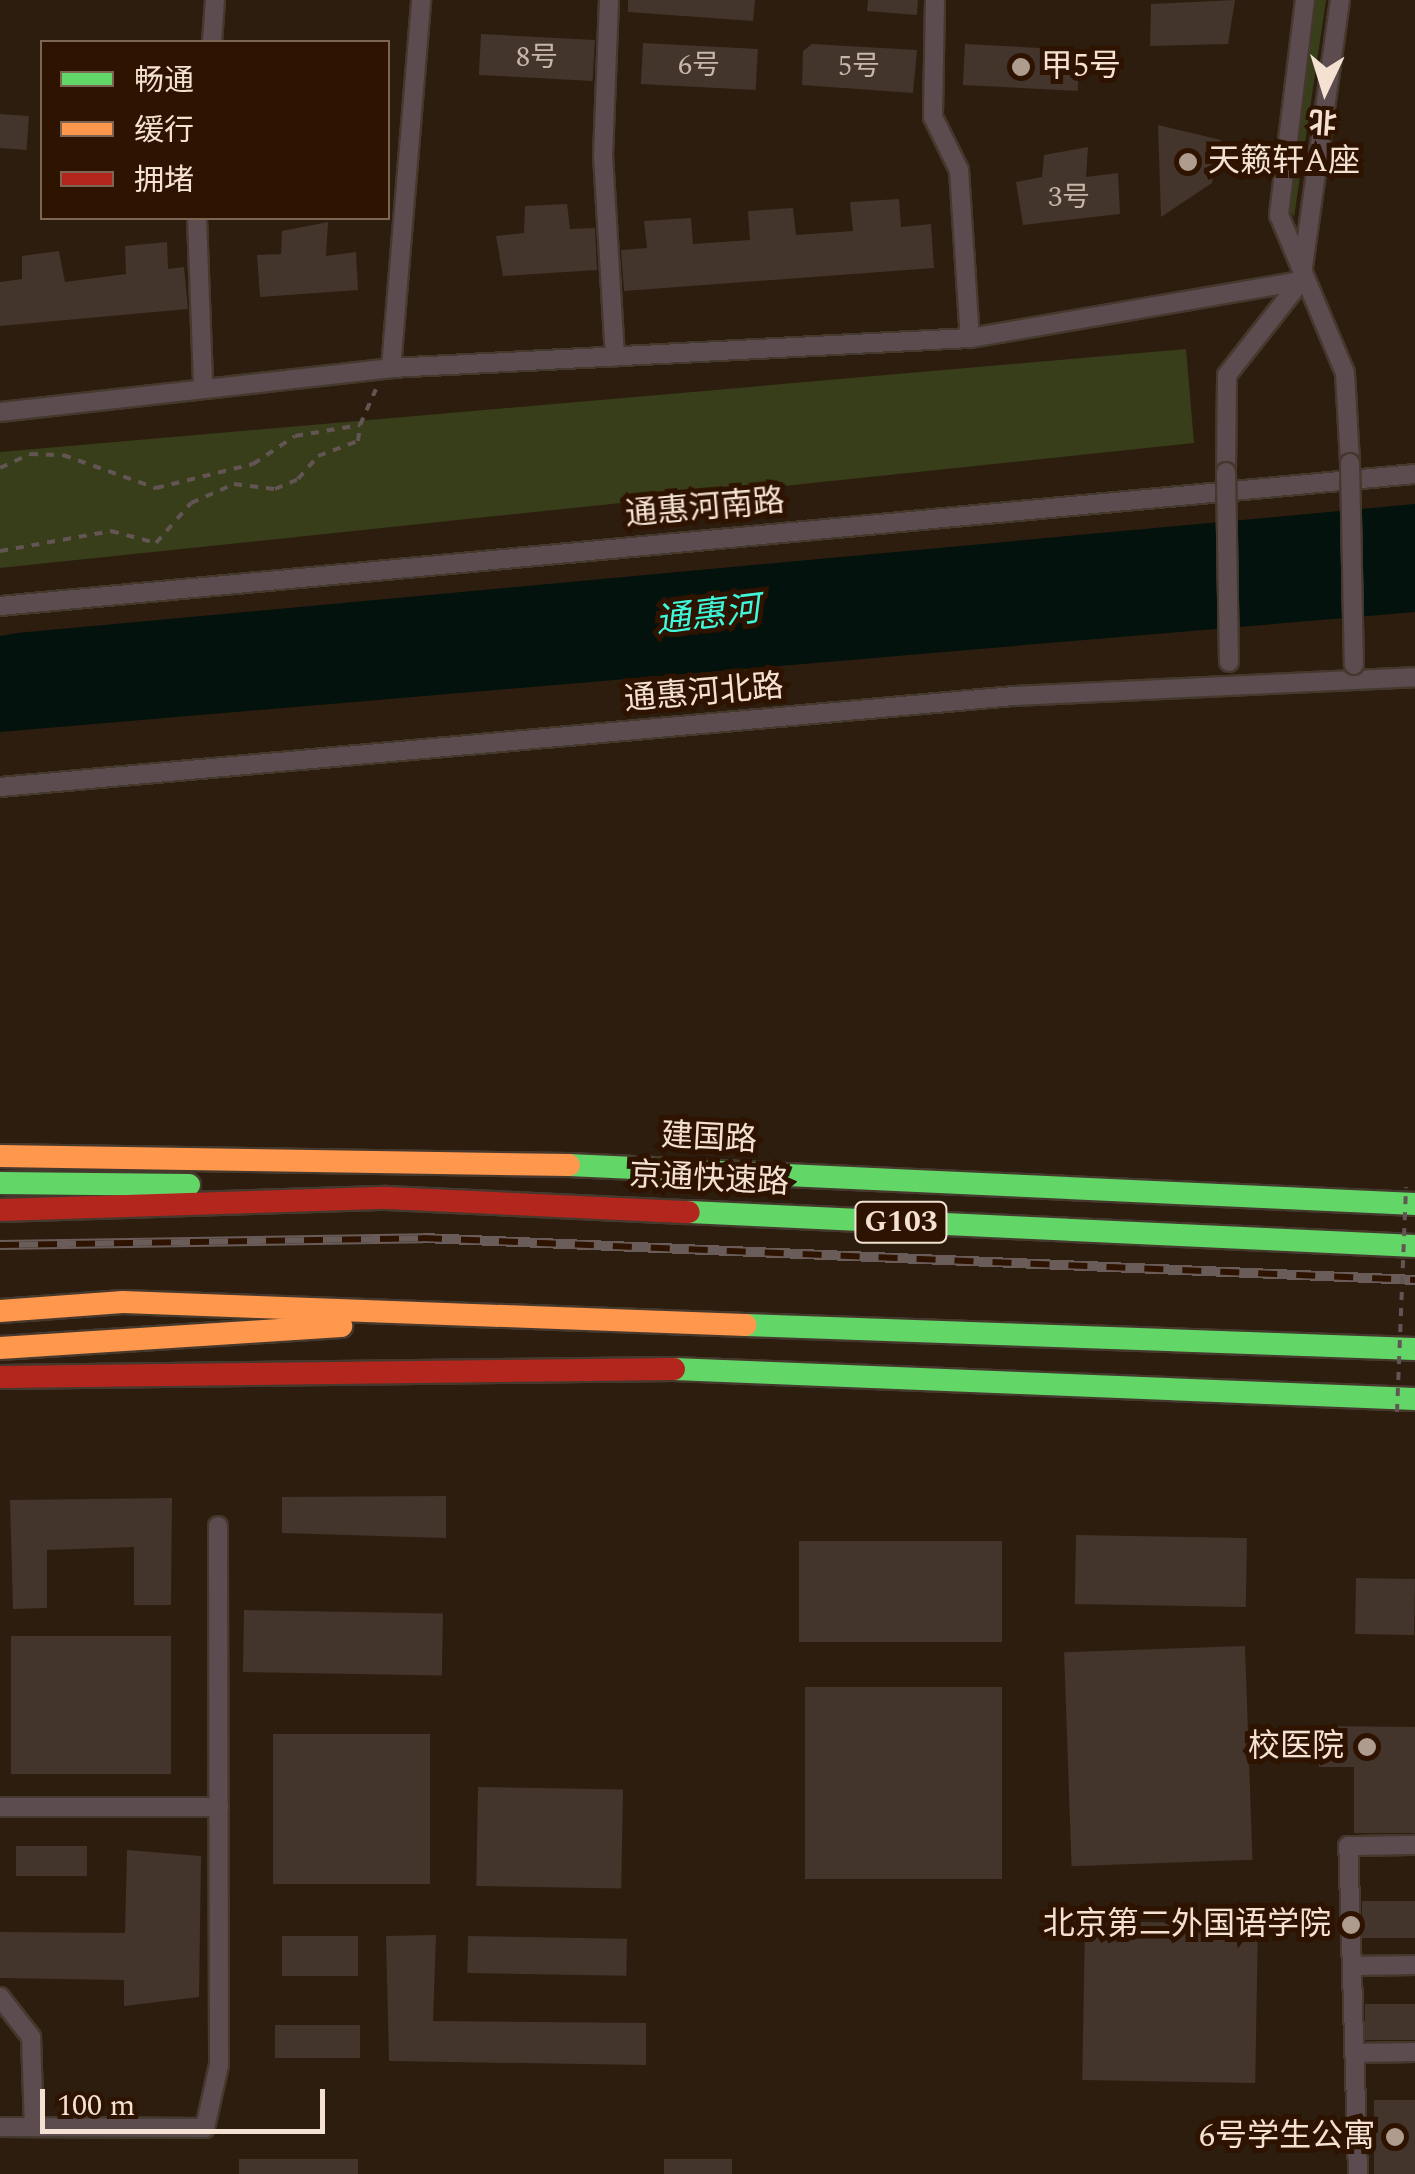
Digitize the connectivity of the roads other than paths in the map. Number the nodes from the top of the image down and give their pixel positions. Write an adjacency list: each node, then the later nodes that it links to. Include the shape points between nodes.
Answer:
1 (214, 0): 7 (street)
2 (420, 0): 12 (street)
3 (609, 0): 11 (street, via 603,156)
4 (935, 0): 10 (street, via 933,117 959,170)
5 (1305, 0): 9 (street, via 1279,215)
6 (1340, 0): 9 (street)
7 (212, 40)
8 (197, 220): 13 (street)
9 (1302, 281): 10 (street); 18 (street, bridge, via 1345,373); 19 (street, bridge, via 1227,375)
10 (970, 338): 11 (street)
11 (615, 356): 12 (street)
12 (384, 368): 13 (street)
13 (203, 386): 14 (street)
14 (0, 412)
15 (1415, 474): 16 (street, 通惠河南路)
16 (0, 606)
17 (1415, 677): 18 (street, 通惠河北路)
18 (1350, 686): 19 (street, 通惠河北路)
19 (1230, 692): 20 (street, 通惠河北路, via 1013,696)
20 (0, 787)
21 (0, 1156): 23 (main road, 建国路, via 385,1157)
22 (0, 1184): 24 (main road, via 141,1182)
23 (1410, 1196)
24 (387, 1198): 25 (main road, 京通快速路 / G103); 26 (main road, 京通快速路 / G103)
25 (0, 1210)
26 (1415, 1246)
27 (0, 1311): 28 (main road, via 123,1302)
28 (570, 1314): 29 (main road); 30 (main road)
29 (0, 1348)
30 (1415, 1349)
31 (0, 1377): 32 (main road, via 705,1369)
32 (1406, 1406)
33 (218, 1526): 35 (street)
34 (0, 1807): 35 (street)
35 (219, 1807): 43 (street, via 219,2065 205,2128)
36 (1415, 1845): 38 (street, via 1348,1846)
37 (1415, 1965): 38 (street)
38 (1354, 1966): 41 (street)
39 (0, 1997): 43 (street, via 30,2037)
40 (1415, 2052): 41 (street)
41 (1356, 2053): 44 (street)
42 (0, 2127): 43 (street)
43 (34, 2127)
44 (1358, 2174)

